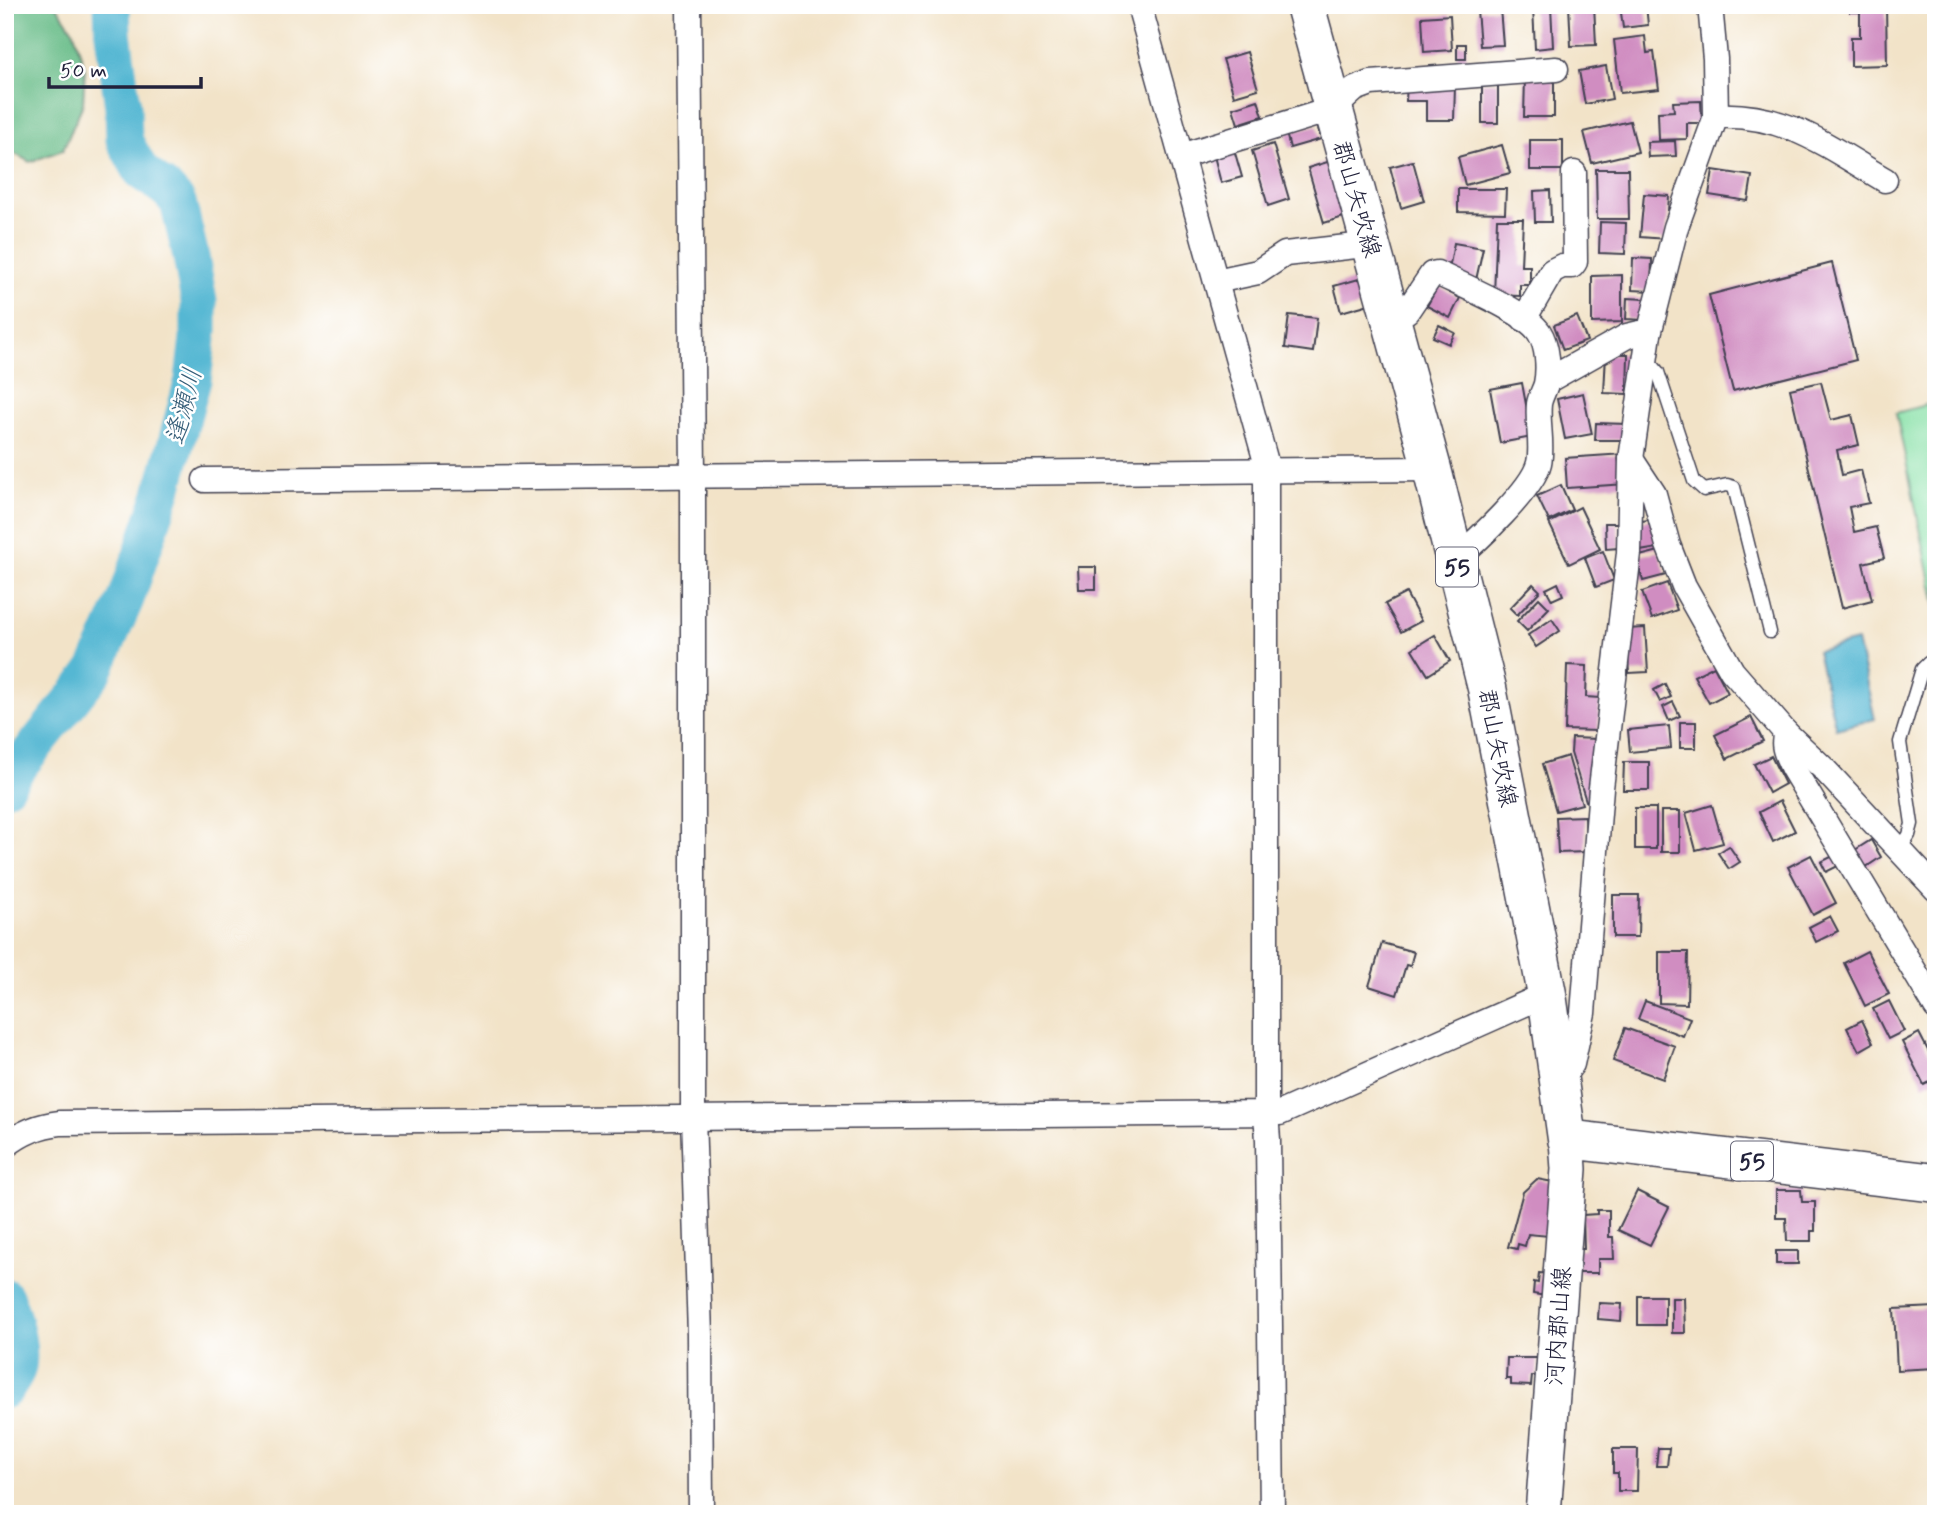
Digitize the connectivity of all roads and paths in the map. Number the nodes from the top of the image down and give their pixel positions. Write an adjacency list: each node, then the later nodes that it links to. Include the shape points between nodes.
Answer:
1 (690, 5): 21 (street)
2 (1139, 5): 8 (street)
3 (1305, 5): 6 (main road, 郡山矢吹線 / 55)
4 (1710, 5): 7 (street)
5 (1556, 69): 6 (street, via 1371,83 1355,89)
6 (1332, 110): 8 (street); 11 (main road, 郡山矢吹線 / 55)
7 (1716, 116): 10 (street, via 1740,114 1795,128); 15 (street, via 1676,228)
8 (1181, 156): 12 (street)
9 (1574, 173): 13 (street, via 1575,262 1552,271)
10 (1885, 180)
11 (1369, 242): 12 (street, via 1285,254 1258,272); 14 (main road, 郡山矢吹線 / 55)
12 (1216, 281): 20 (street)
13 (1524, 319): 14 (street, via 1437,273 1406,311); 17 (street, via 1543,341)
14 (1391, 321): 19 (main road, 郡山矢吹線 / 55)
15 (1649, 334): 16 (street); 17 (street, via 1627,335)
16 (1645, 362): 18 (street); 24 (lane, via 1658,372 1694,481 1704,490 1734,487)
17 (1547, 380): 23 (street, via 1539,401 1540,452 1534,476 1482,538)
18 (1632, 459): 26 (street, via 1654,494 1684,586 1707,629 1732,671); 31 (street, via 1629,553 1601,788 1583,1013 1572,1064)
19 (1432, 469): 20 (street); 23 (main road, 郡山矢吹線 / 55)
20 (1267, 472): 21 (street); 32 (street)
21 (693, 475): 22 (street); 33 (street)
22 (205, 480)
23 (1455, 559): 29 (main road, 郡山矢吹線 / 55, via 1487,688)
24 (1770, 632)
25 (1936, 662): 27 (lane, via 1922,669 1901,734 1912,824)
26 (1786, 733): 27 (street); 30 (street, via 1784,749 1792,767)
27 (1899, 851): 28 (street)
28 (1936, 889)
29 (1547, 994): 31 (main road, 郡山矢吹線 / 55); 32 (street, via 1280,1113)
30 (1936, 1007)
31 (1560, 1080): 34 (main road, 郡山矢吹線 / 55)
32 (1266, 1113): 33 (street); 38 (street)
33 (693, 1116): 35 (street, via 60,1123 33,1130); 37 (street, via 701,1335)
34 (1567, 1139): 36 (main road, 55); 39 (main road, 河内郡山線, via 1569,1169)
35 (5, 1146)
36 (1936, 1183)
37 (701, 1514)
38 (1272, 1514)
39 (1543, 1514)

